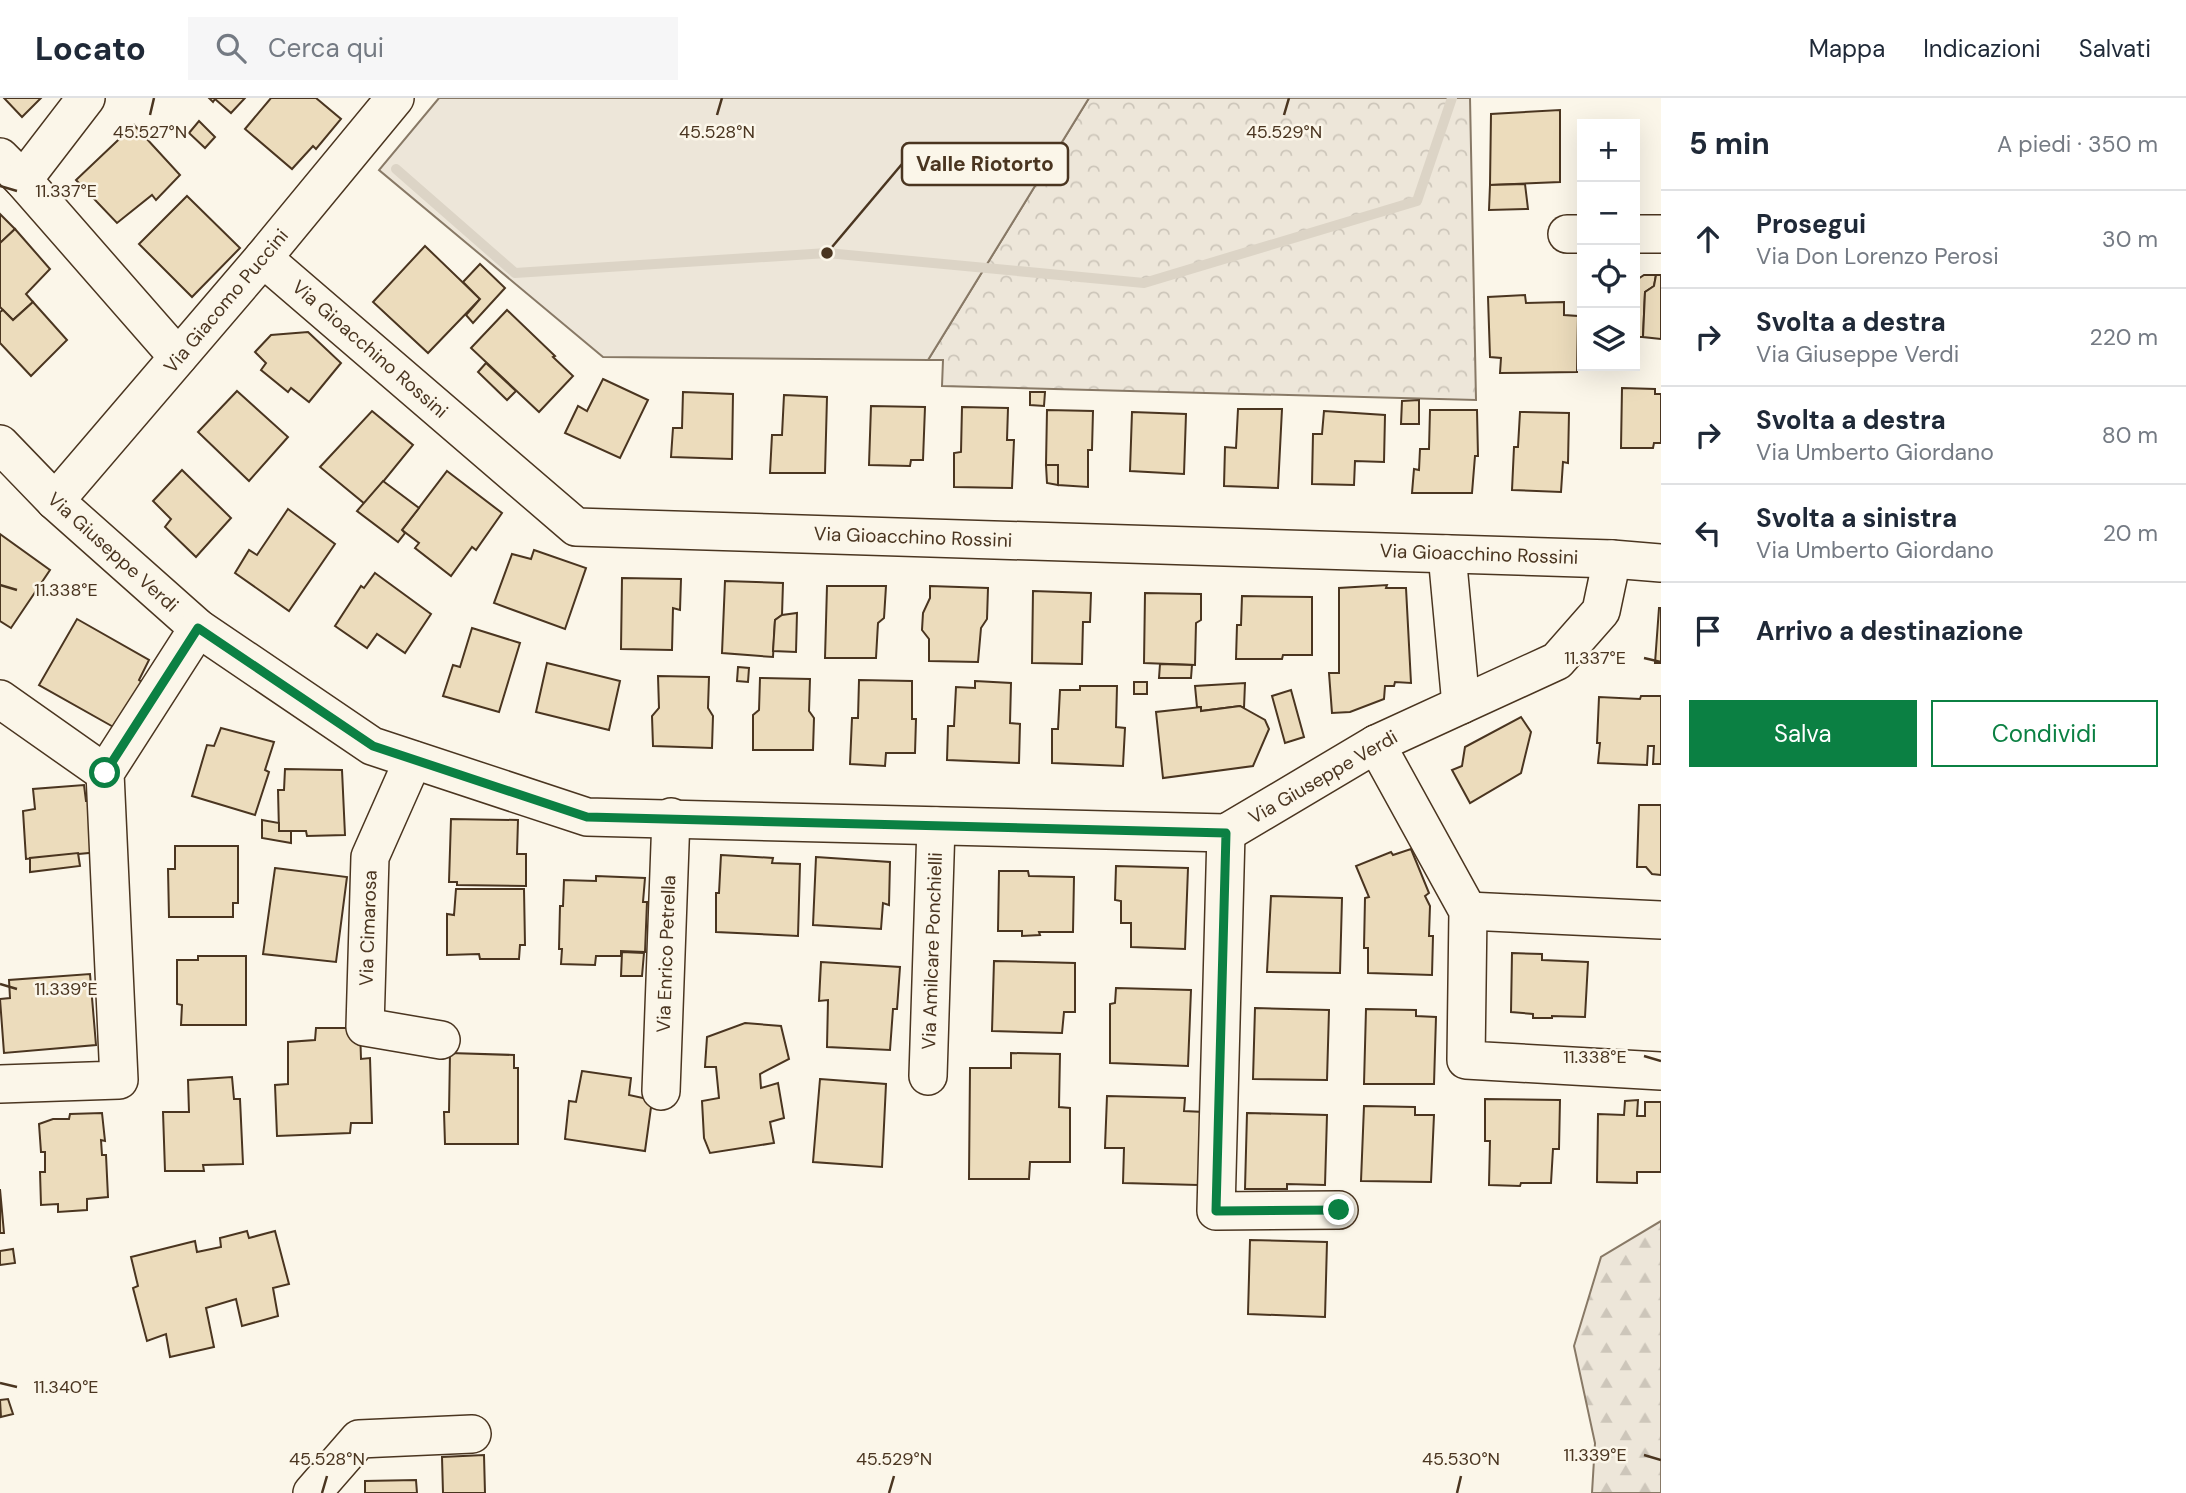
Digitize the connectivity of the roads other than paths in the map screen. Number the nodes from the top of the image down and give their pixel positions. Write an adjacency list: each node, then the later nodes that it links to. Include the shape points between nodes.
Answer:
1 (86, 98): 3 (street)
2 (395, 98): 6 (street, Via Giacomo Puccini)
3 (12, 168): 7 (street)
4 (1640, 234): 5 (street)
5 (1661, 234)
6 (263, 258): 7 (street, Via Giacomo Puccini); 10 (street, Via Gioacchino Rossini, via 576,527)
7 (178, 357): 9 (street, Via Giacomo Puccini)
8 (0, 444): 9 (street, Via Giuseppe Verdi)
9 (55, 501): 13 (street, Via Giuseppe Verdi)
10 (1447, 554): 11 (street, Via Gioacchino Rossini); 15 (street)
11 (1612, 558): 12 (street, Via Gioacchino Rossini); 15 (street, Via Giuseppe Verdi, via 1601,611 1557,661)
12 (1661, 563)
13 (198, 628): 17 (street, Via Giuseppe Verdi, via 373,746); 18 (street)
14 (0, 699): 18 (street)
15 (1461, 705): 16 (street, Via Giuseppe Verdi)
16 (1376, 744): 21 (street, Via Giuseppe Verdi); 22 (street)
17 (413, 760): 19 (street, Via Giuseppe Verdi, via 587,817); 24 (street, Via Cimarosa, via 370,857 365,1027)
18 (105, 773): 27 (street, via 119,1080)
19 (671, 817): 20 (street, Via Giuseppe Verdi); 28 (street, Via Enrico Petrella)
20 (936, 826): 21 (street, Via Giuseppe Verdi); 26 (street, Via Amilcare Ponchielli)
21 (1226, 833): 29 (street, via 1216,1211)
22 (1468, 911): 23 (street); 25 (street, via 1466,1060)
23 (1661, 920)
24 (442, 1040)
25 (1661, 1072)
26 (928, 1076)
27 (0, 1084)
28 (661, 1091)
29 (1339, 1210)
30 (471, 1434): 31 (street, via 359,1439)
31 (312, 1493)

